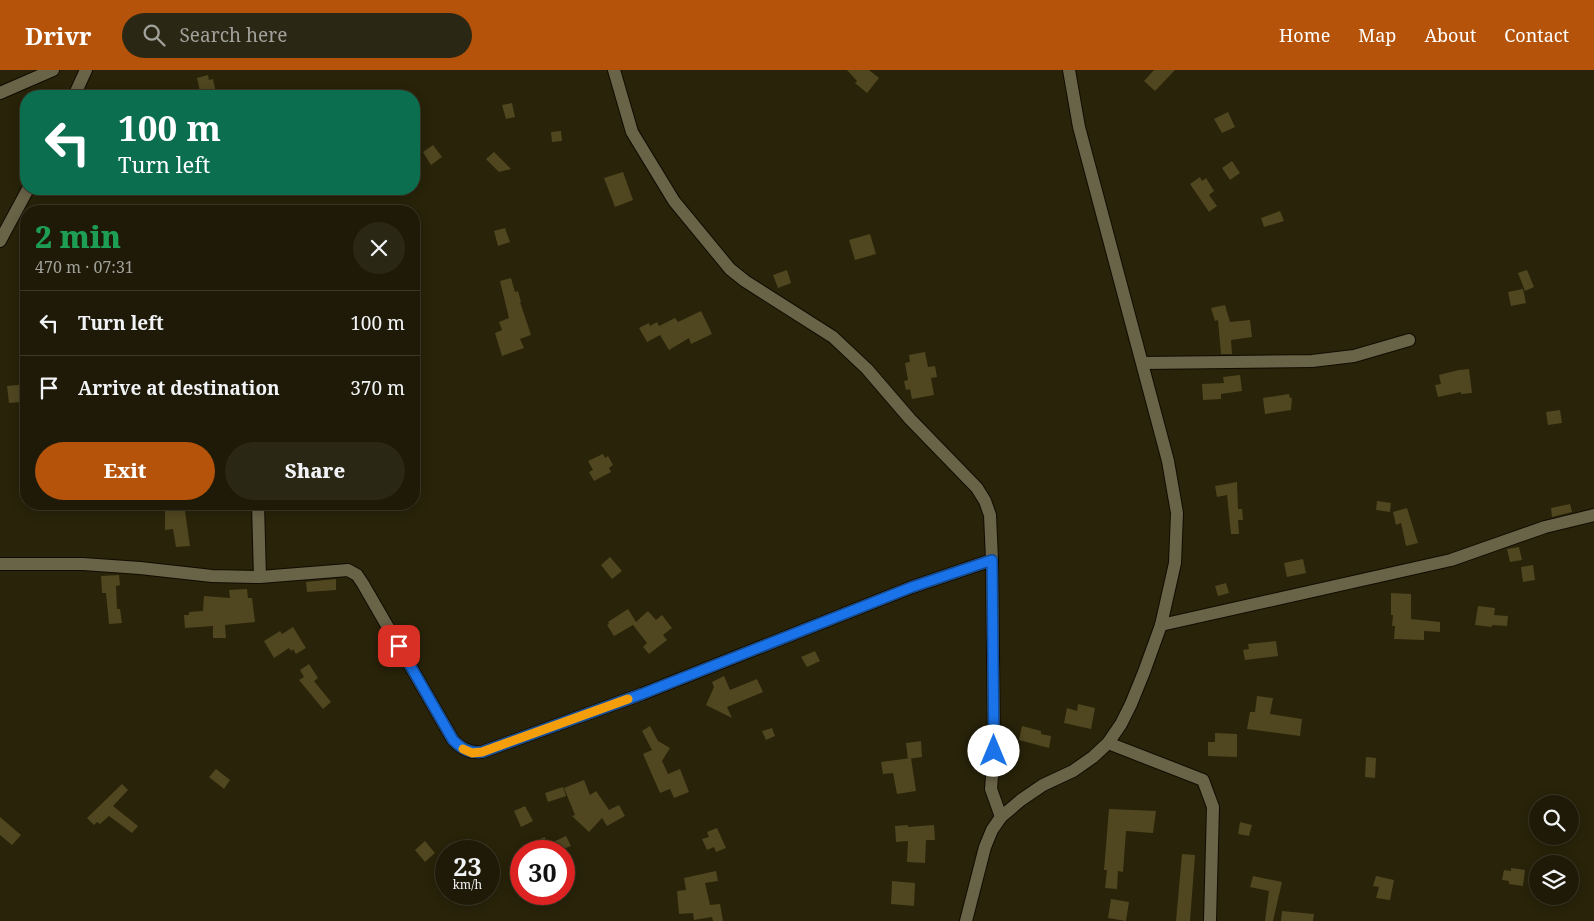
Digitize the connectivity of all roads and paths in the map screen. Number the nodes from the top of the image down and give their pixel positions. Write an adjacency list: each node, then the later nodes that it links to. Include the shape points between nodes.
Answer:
1 (53, 70): 6 (street)
2 (86, 70): 5 (street)
3 (614, 70): 13 (street, via 632,132 674,201 730,269 833,337 867,369 976,488 990,515)
4 (1070, 70): 10 (street, via 1079,127)
5 (77, 90)
6 (0, 93)
7 (25, 195): 8 (street)
8 (0, 241)
9 (1408, 340): 10 (street, via 1354,356 1312,361)
10 (1143, 363): 16 (street, via 1168,461 1177,513 1175,563)
11 (258, 510): 15 (street)
12 (1594, 515): 16 (street, via 1545,527 1451,560)
13 (992, 560): 15 (street, via 912,587 642,694 472,753 453,740 357,575 340,570); 18 (street, via 994,751 991,789)
14 (0, 564): 15 (street, via 83,564 212,576)
15 (260, 577)
16 (1161, 625): 17 (street, via 1131,704)
17 (1108, 743): 18 (street, via 1073,771 1020,800); 20 (street, via 1202,780 1213,807)
18 (1001, 817): 19 (street, via 985,847)
19 (966, 921)
20 (1210, 921)

